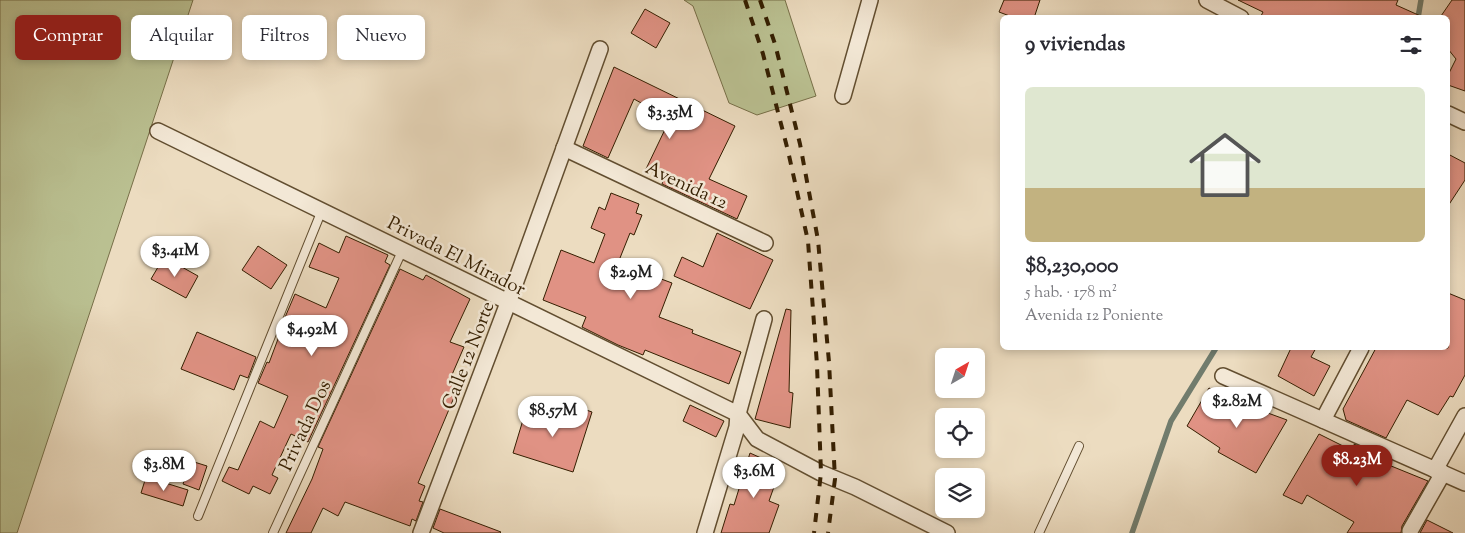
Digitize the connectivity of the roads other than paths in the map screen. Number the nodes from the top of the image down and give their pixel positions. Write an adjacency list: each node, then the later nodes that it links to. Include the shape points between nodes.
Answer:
1 (870, 0): 5 (street)
2 (1207, 0): 3 (street)
3 (1235, 15)
4 (600, 49): 9 (street, Calle 12 Norte)
5 (842, 96)
6 (1450, 115): 7 (street)
7 (1465, 122)
8 (158, 131): 10 (street, Privada El Mirador)
9 (564, 148): 11 (street, Avenida 12); 13 (street, Calle 12 Norte)
10 (322, 210): 12 (street, Privada El Mirador); 23 (lane)
11 (765, 243)
12 (403, 250): 13 (street, Privada El Mirador); 25 (lane, Privada Dos)
13 (508, 303): 17 (street, Privada El Mirador); 26 (street, Calle 12 Norte)
14 (764, 319): 17 (street)
15 (1360, 350): 19 (street)
16 (1223, 376): 19 (street)
17 (738, 414): 27 (street, via 737,427); 28 (street, via 757,439)
18 (1465, 416): 21 (street)
19 (1323, 420): 21 (street)
20 (1079, 446): 29 (lane)
21 (1439, 471): 22 (street); 24 (street)
22 (1465, 483)
23 (198, 516)
24 (1410, 531)
25 (273, 533)
26 (421, 533)
27 (705, 533)
28 (947, 533)
29 (1039, 533)

